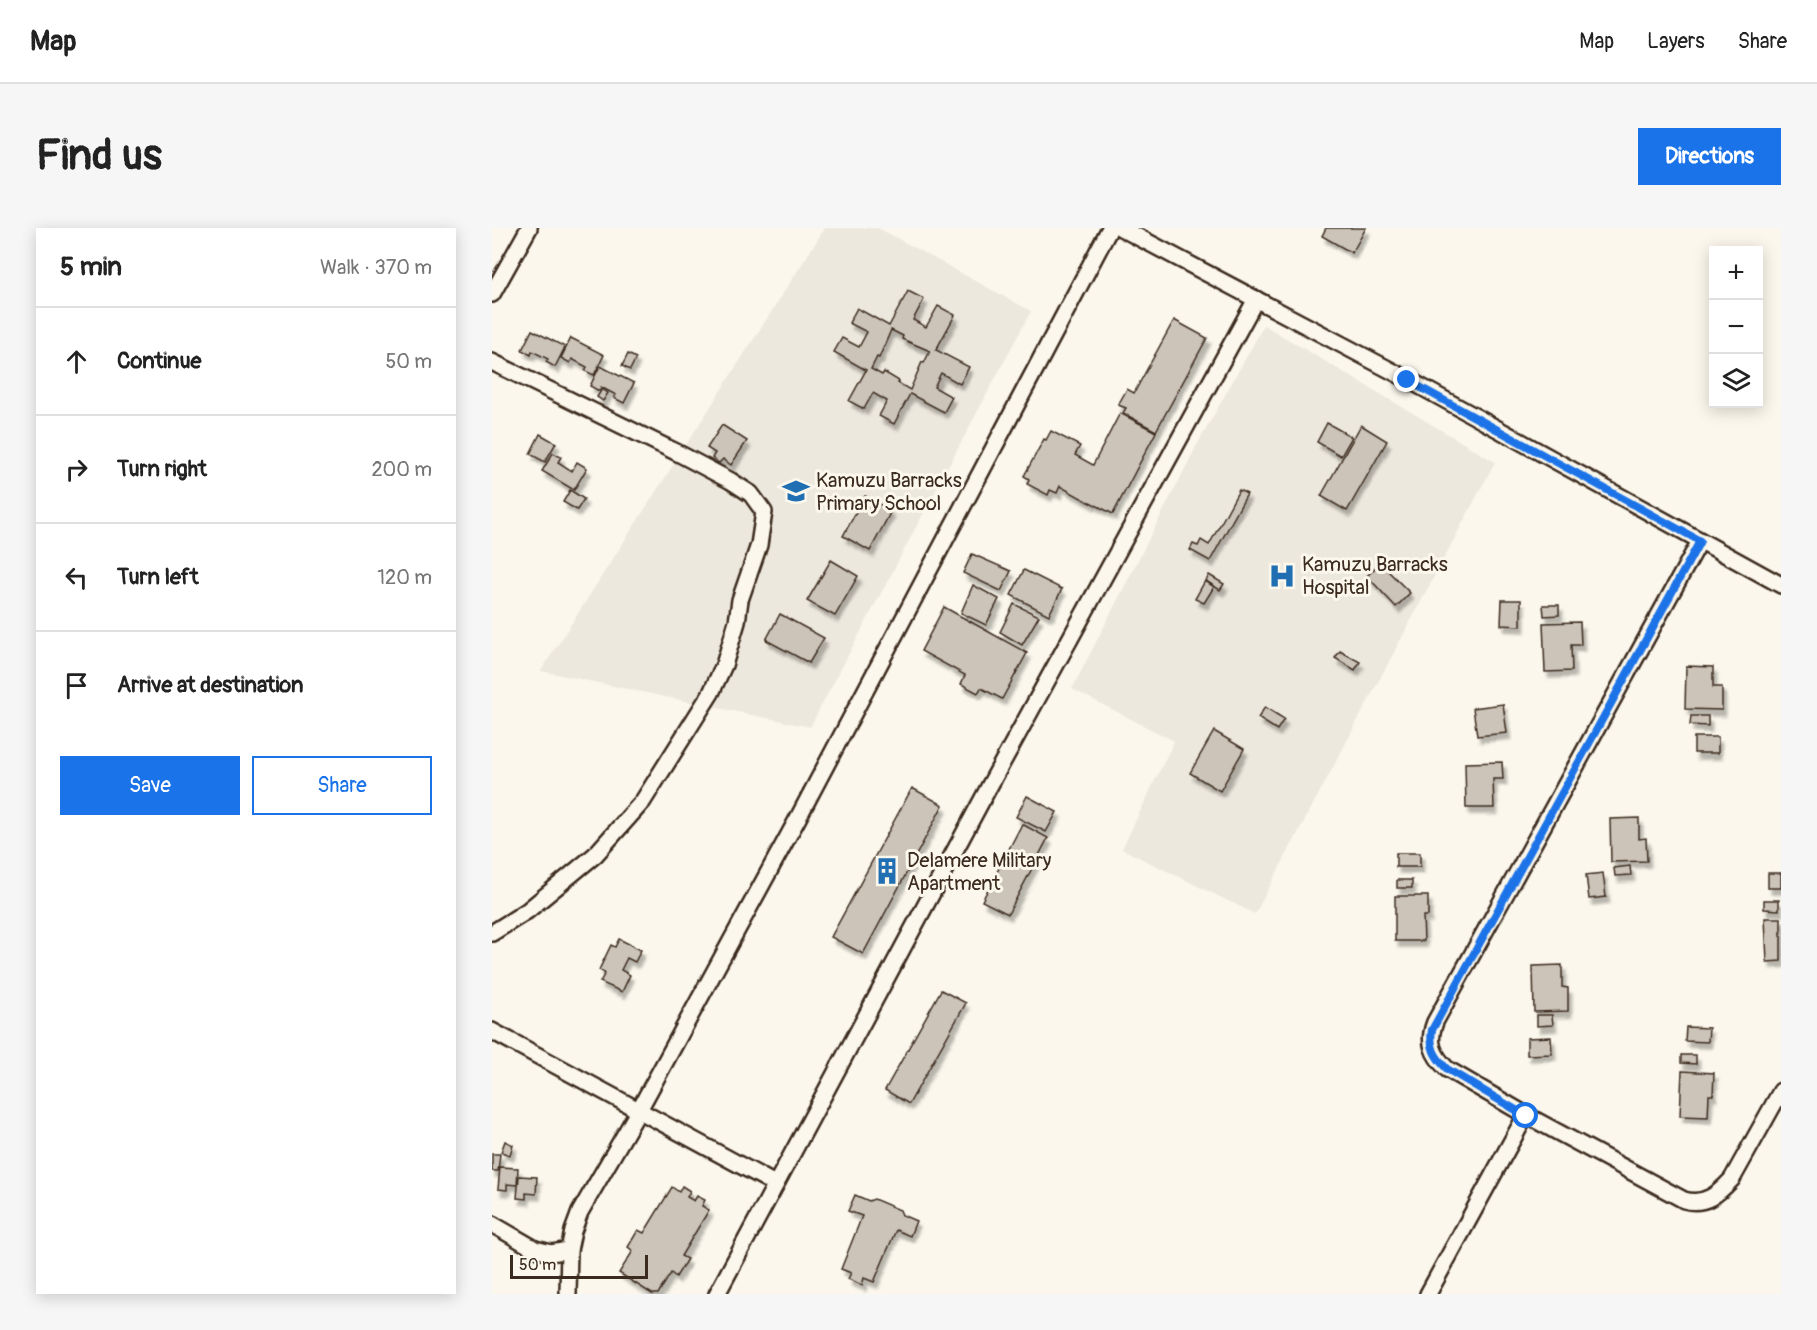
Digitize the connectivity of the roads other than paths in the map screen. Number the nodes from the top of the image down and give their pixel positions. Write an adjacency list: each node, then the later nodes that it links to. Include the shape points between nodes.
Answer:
1 (529, 228): 4 (street)
2 (1110, 228): 12 (street)
3 (1121, 228): 5 (street)
4 (492, 294)
5 (1256, 299): 7 (street); 14 (street)
6 (492, 362): 9 (street, via 731,481 751,495 764,512 759,545 724,665 711,693 643,801 595,855 527,911)
7 (1700, 541): 8 (street); 13 (street, via 1432,1030 1432,1049 1447,1069)
8 (1781, 585)
9 (492, 933)
10 (492, 1031): 12 (street)
11 (1781, 1091): 13 (street, via 1732,1179 1702,1202 1684,1200)
12 (639, 1110): 14 (street); 16 (street, via 580,1212)
13 (1526, 1116): 19 (street)
14 (775, 1184): 18 (street)
15 (492, 1224): 16 (street, via 535,1249 551,1253)
16 (570, 1250): 17 (street)
17 (568, 1294)
18 (717, 1294)
19 (1428, 1294)

